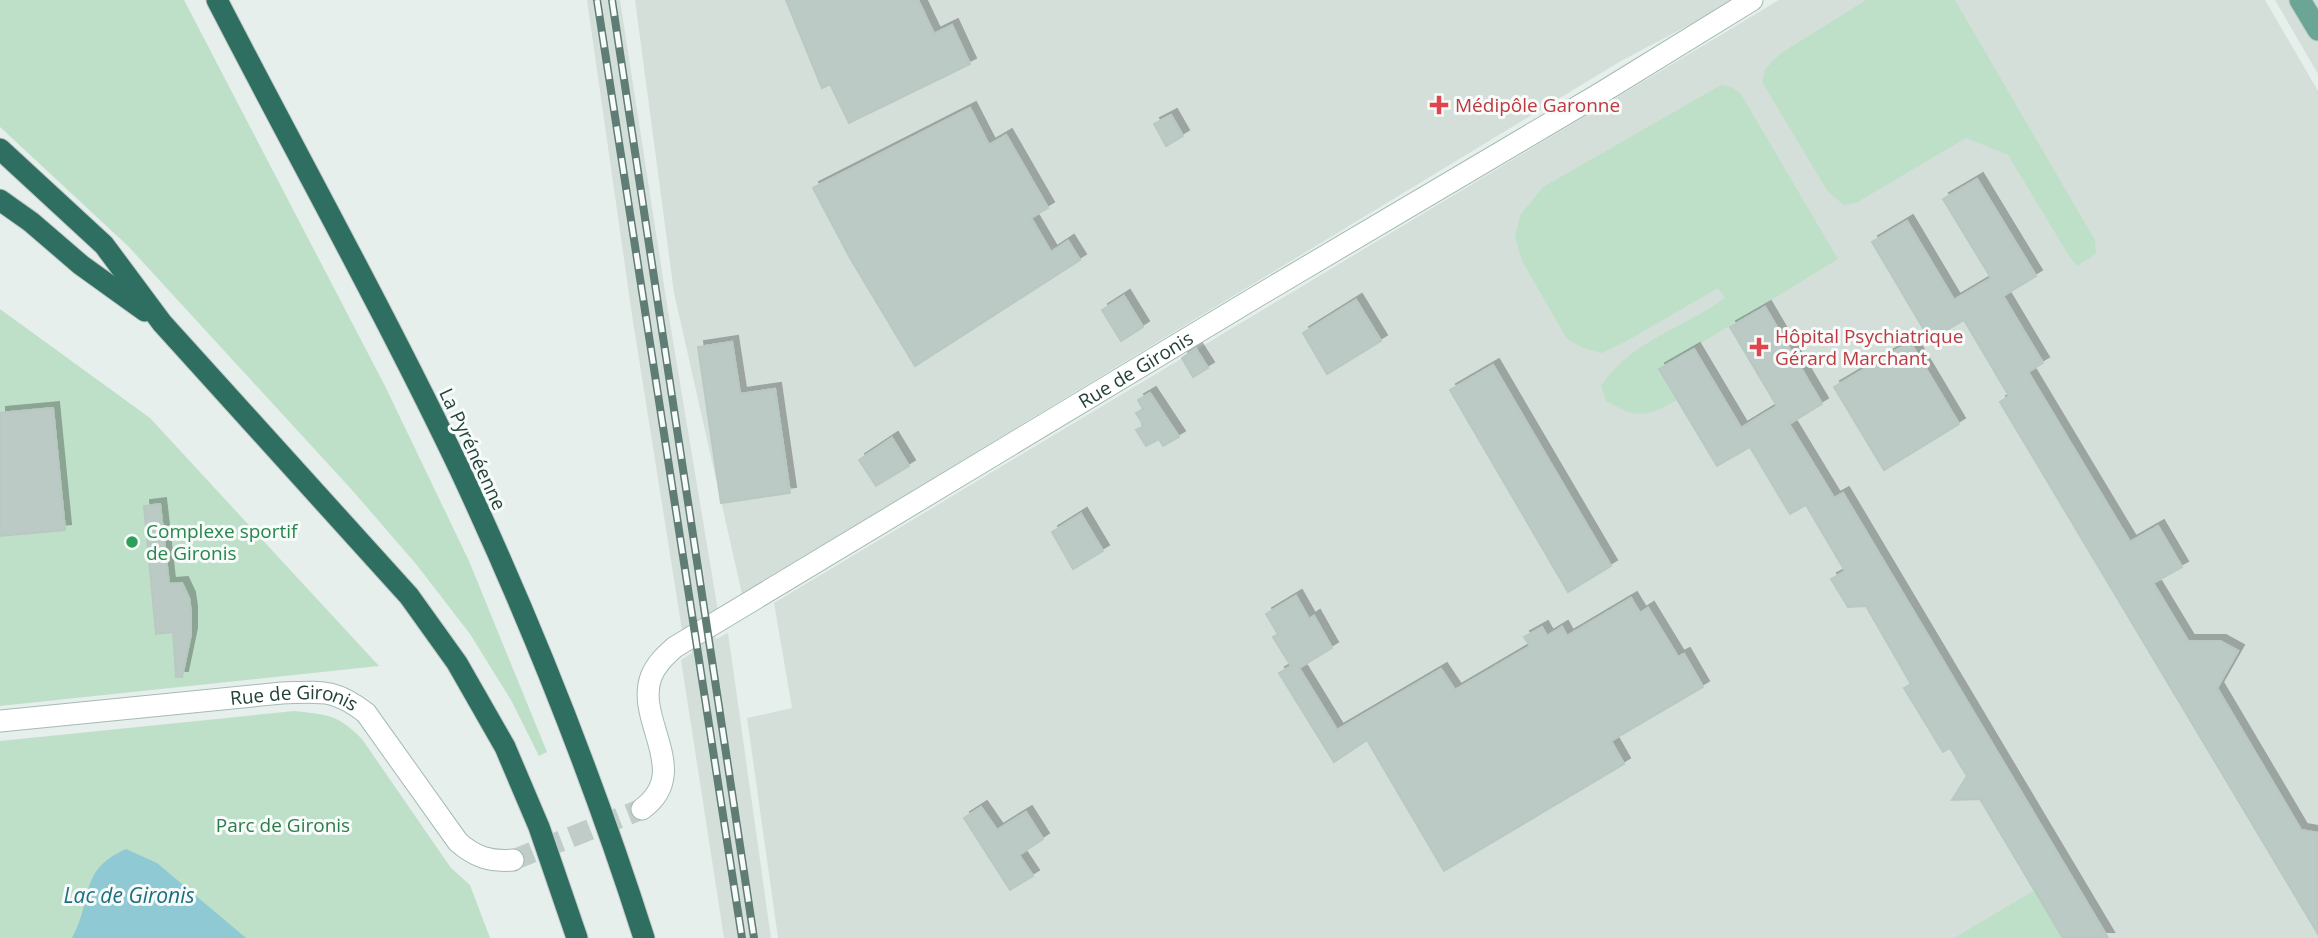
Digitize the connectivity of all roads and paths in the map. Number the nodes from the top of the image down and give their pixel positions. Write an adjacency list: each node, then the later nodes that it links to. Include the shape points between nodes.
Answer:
1 (217, 0): 12 (highway, La Pyrénéenne, via 460,471 534,635 612,839)
2 (1752, 0): 9 (street, Rue de Gironis, via 675,648 650,681 664,773 654,800)
3 (2300, 0): 4 (main road)
4 (2318, 30)
5 (0, 149): 7 (highway, via 104,245)
6 (0, 200): 7 (highway)
7 (162, 323): 11 (highway, via 409,596 457,663 505,747 539,827)
8 (0, 721): 10 (street, Rue de Gironis, via 282,693 346,697 366,713 458,842 471,854 496,862)
9 (642, 808)
10 (513, 860)
11 (577, 938)
12 (644, 938)

